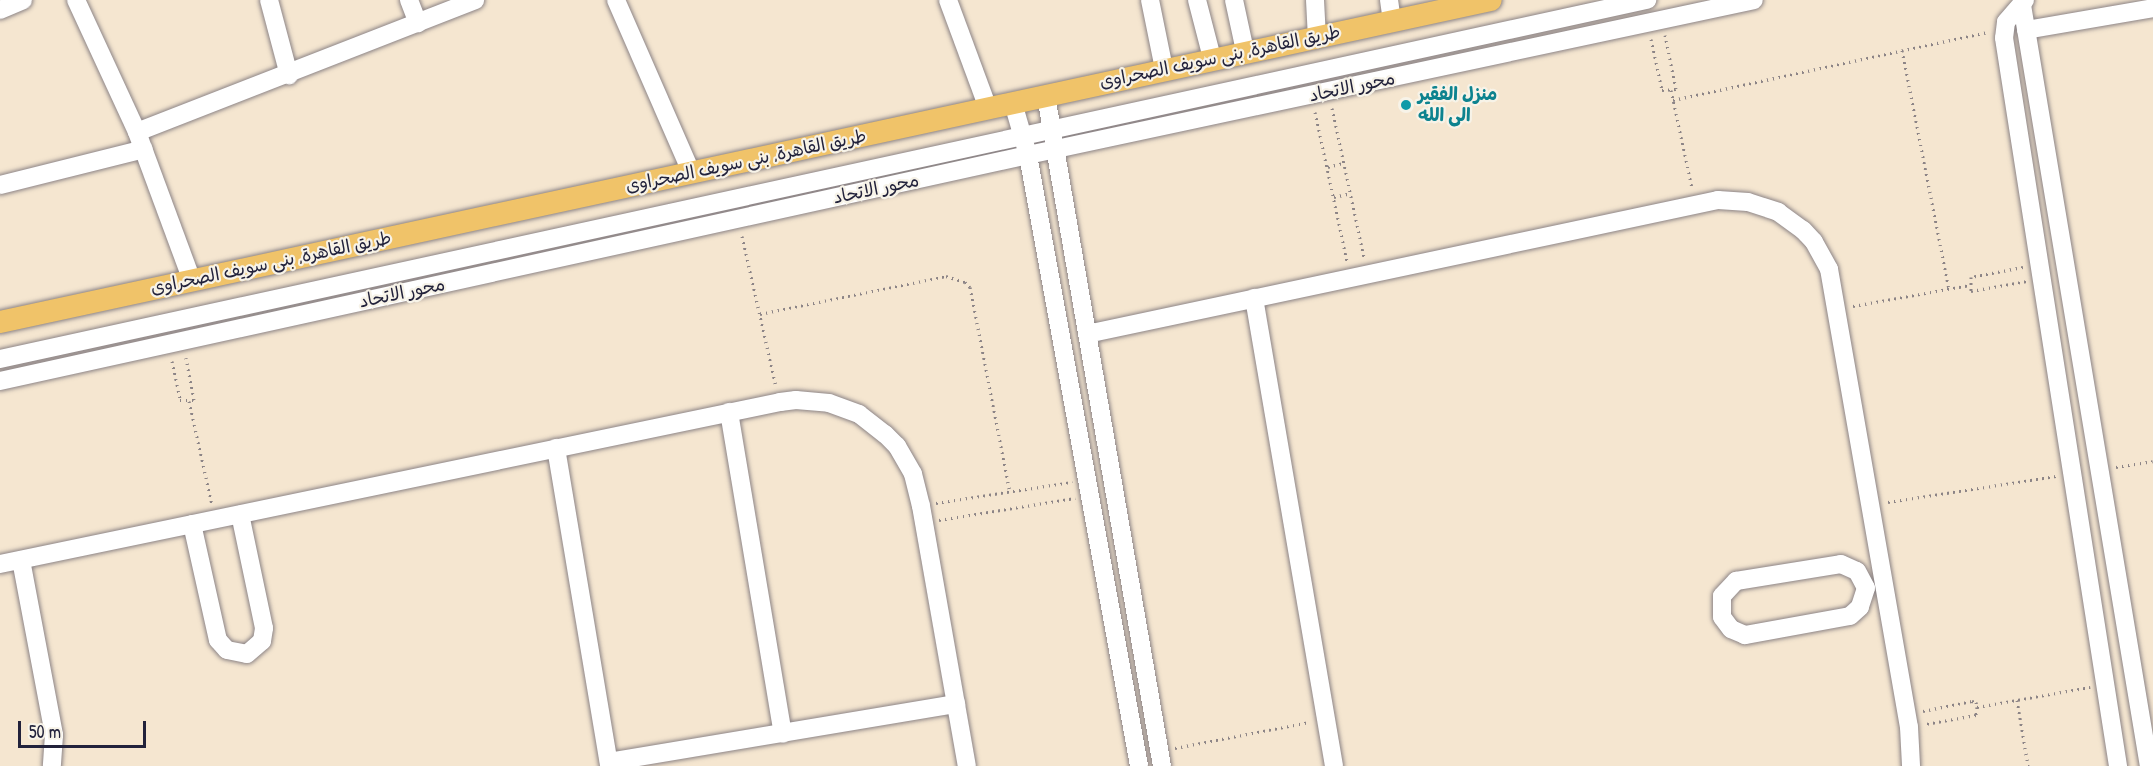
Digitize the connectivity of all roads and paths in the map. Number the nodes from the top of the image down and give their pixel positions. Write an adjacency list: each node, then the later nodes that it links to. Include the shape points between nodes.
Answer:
1 (23, 0): 17 (street)
2 (76, 0): 37 (street)
3 (269, 0): 28 (street)
4 (408, 0): 20 (street)
5 (475, 0): 20 (street)
6 (616, 0): 42 (street)
7 (948, 0): 34 (street)
8 (1150, 0): 27 (street)
9 (1197, 0): 26 (street)
10 (1234, 0): 25 (street)
11 (1315, 0): 23 (street)
12 (1491, 0): 18 (main road, طريق القاهرة, بنى سويف الصحراوى)
13 (1647, 0): 35 (street, محور الاتحاد)
14 (1754, 0): 19 (street, محور الاتحاد)
15 (2023, 2): 21 (street, via 2009,16); 22 (street)
16 (2153, 8): 22 (street)
17 (0, 10)
18 (1391, 10): 23 (main road, طريق القاهرة, بنى سويف الصحراوى)
19 (1654, 21): 29 (path, via 1677,88); 29 (path, via 1662,90); 30 (street, محور الاتحاد)
20 (418, 23): 28 (street)
21 (2004, 28): 24 (path); 48 (street)
22 (2026, 30): 66 (street)
23 (1317, 36): 25 (main road, طريق القاهرة, بنى سويف الصحراوى)
24 (1902, 50): 32 (path); 52 (path)
25 (1245, 51): 26 (main road, طريق القاهرة, بنى سويف الصحراوى)
26 (1212, 58): 27 (main road, طريق القاهرة, بنى سويف الصحراوى)
27 (1164, 69): 31 (main road, طريق القاهرة, بنى سويف الصحراوى)
28 (289, 75): 37 (street)
29 (1671, 90): 32 (path)
30 (1320, 93): 38 (street, محور الاتحاد); 40 (path); 41 (path)
31 (1046, 96): 33 (main road, طريق القاهرة, بنى سويف الصحراوى); 35 (street)
32 (1672, 100): 46 (path)
33 (1013, 103): 34 (main road, طريق القاهرة, بنى سويف الصحراوى); 36 (street)
34 (988, 108): 42 (main road, طريق القاهرة, بنى سويف الصحراوى)
35 (1051, 129): 36 (street, محور الاتحاد); 38 (street)
36 (1021, 135): 39 (street); 59 (street, محور الاتحاد)
37 (140, 141): 43 (street); 50 (street)
38 (1054, 150): 39 (street, محور الاتحاد); 57 (street)
39 (1028, 155): 47 (street, محور الاتحاد); 68 (street)
40 (1344, 163): 41 (path); 44 (path)
41 (1328, 167): 45 (path)
42 (691, 172): 50 (main road, طريق القاهرة, بنى سويف الصحراوى)
43 (1, 183)
44 (1351, 193): 45 (path); 49 (path)
45 (1334, 197): 49 (path)
46 (1696, 205): 49 (street); 54 (street, via 1718,200 1748,202 1791,220 1809,236 1829,268)
47 (738, 219): 55 (path); 58 (street, محور الاتحاد)
48 (2040, 271): 51 (path, via 1971,277); 51 (path, via 1974,292); 67 (street)
49 (1359, 275): 53 (street)
50 (192, 280): 56 (main road, طريق القاهرة, بنى سويف الصحراوى)
51 (1970, 285): 52 (path)
52 (1949, 289): 54 (path)
53 (1254, 298): 57 (street); 83 (street)
54 (1837, 309): 70 (street)
55 (760, 314): 62 (path); 69 (path, via 946,276 965,282 970,287)
56 (0, 322)
57 (1087, 334): 86 (street)
58 (175, 343): 60 (street, محور الاتحاد); 61 (path, via 195,398); 61 (path, via 180,400)
59 (0, 359)
60 (0, 381)
61 (189, 401): 73 (path)
62 (780, 402): 63 (street); 72 (street, via 828,403 873,423 906,460)
63 (729, 412): 64 (street); 85 (street)
64 (556, 448): 71 (street); 87 (street)
65 (2153, 461): 66 (path)
66 (2100, 469): 95 (street)
67 (2072, 473): 70 (path); 79 (street)
68 (1090, 487): 69 (path); 72 (path); 90 (street)
69 (1010, 492): 72 (path)
70 (1871, 505): 77 (street)
71 (240, 514): 73 (street); 74 (street, via 264,628 262,641 247,654 227,651 218,640)
72 (923, 514): 81 (street)
73 (215, 519): 74 (street)
74 (192, 524): 75 (street)
75 (21, 560): 76 (street); 88 (street, via 54,735)
76 (0, 564)
77 (1885, 585): 78 (street); 84 (street)
78 (1866, 588): 78 (street, via 1857,571 1841,564 1736,581 1722,596 1720,610 1725,624 1744,635 1850,616 1864,601)
79 (2105, 684): 80 (path); 94 (street)
80 (2017, 700): 82 (path); 93 (path)
81 (956, 704): 85 (street); 89 (street)
82 (1977, 707): 84 (path, via 1972,701); 84 (path, via 1976,716)
83 (1326, 719): 86 (path); 91 (street)
84 (1908, 721): 92 (street)
85 (783, 733): 87 (street)
86 (1160, 758)
87 (609, 764)
88 (52, 766)
89 (967, 766)
90 (1139, 766)
91 (1334, 766)
92 (1911, 766)
93 (2028, 766)
94 (2118, 766)
95 (2150, 766)

